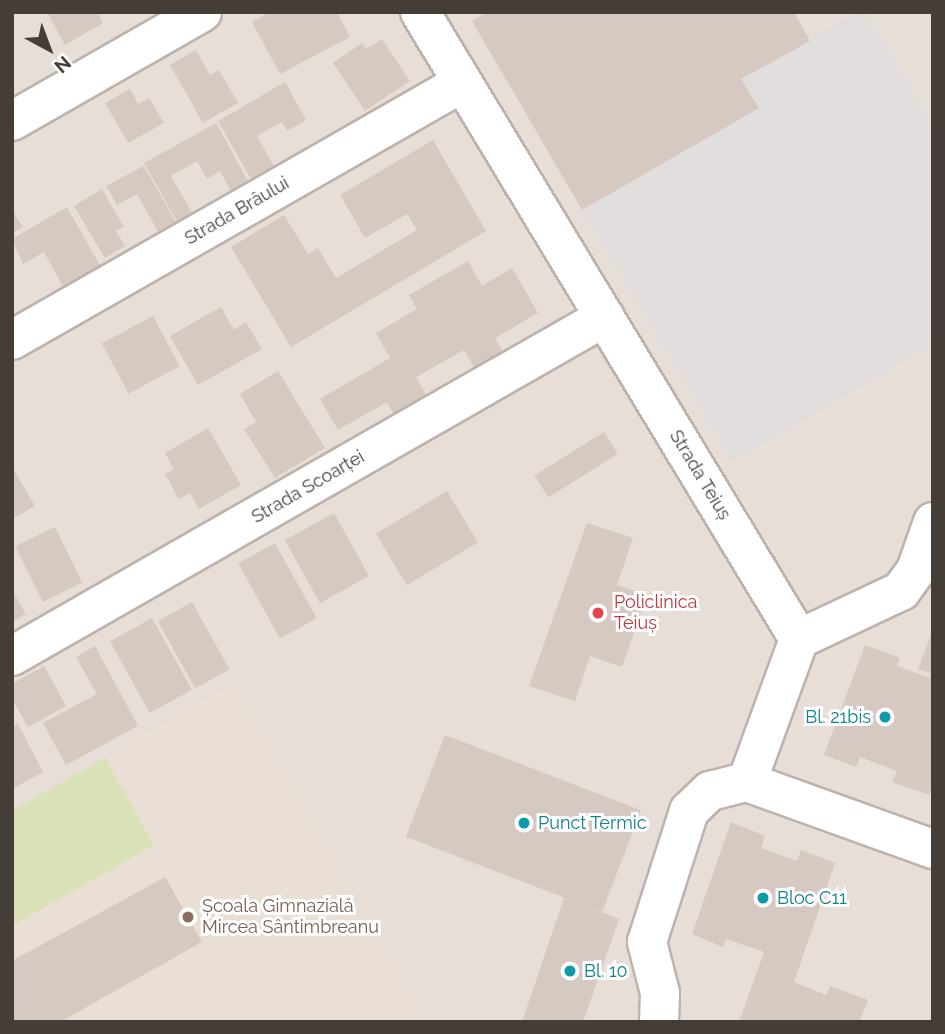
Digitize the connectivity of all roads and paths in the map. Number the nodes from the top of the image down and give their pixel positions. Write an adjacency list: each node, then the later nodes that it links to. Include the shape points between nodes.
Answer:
1 (202, 12): 4 (street)
2 (420, 12): 3 (street, Strada Teiuș)
3 (462, 83): 5 (street, Strada Teiuș); 6 (street, Strada Brâului)
4 (12, 121)
5 (604, 317): 8 (street, Strada Teiuș); 9 (street, Strada Scoarței)
6 (12, 340)
7 (933, 522): 8 (street, via 916,570 901,591)
8 (799, 639): 10 (street)
9 (12, 656)
10 (747, 782): 11 (street); 12 (street, via 710,791 689,810 647,942 660,993)
11 (933, 849)
12 (659, 1022)

